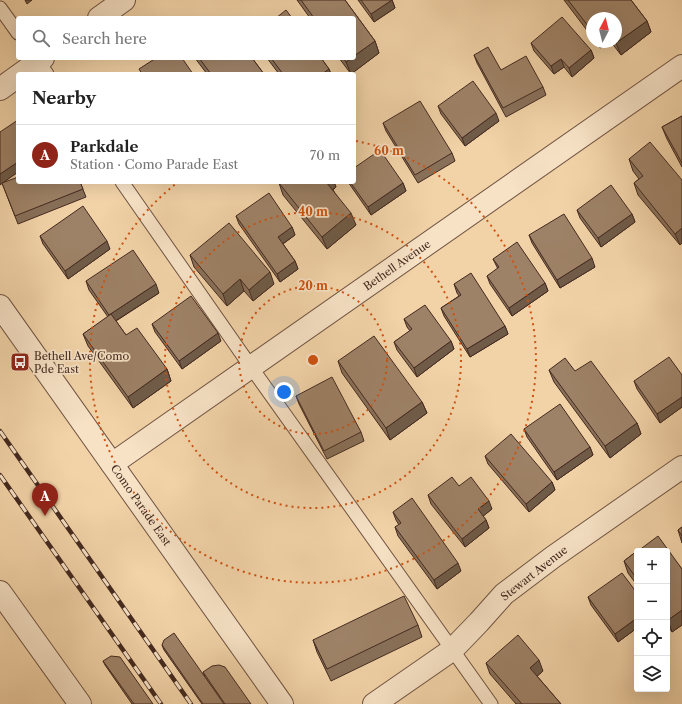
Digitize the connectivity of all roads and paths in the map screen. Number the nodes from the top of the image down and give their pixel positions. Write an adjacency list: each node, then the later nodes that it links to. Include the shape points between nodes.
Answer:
1 (124, 0): 3 (street)
2 (0, 8): 4 (lane)
3 (102, 16)
4 (16, 30)
5 (41, 63): 7 (street)
6 (682, 66): 12 (street, Bethell Avenue)
7 (25, 72)
8 (16, 77): 9 (street)
9 (0, 89)
10 (123, 184): 12 (lane)
11 (0, 306): 13 (street, Como Parade East)
12 (251, 367): 13 (street, Bethell Avenue); 16 (lane)
13 (112, 464): 18 (street, Como Parade East)
14 (682, 467): 16 (street, Stewart Avenue, via 504,594)
15 (0, 592): 17 (street)
16 (452, 650): 19 (street, Stewart Avenue); 20 (lane)
17 (80, 704)
18 (282, 704)
19 (374, 704)
20 (491, 704)

